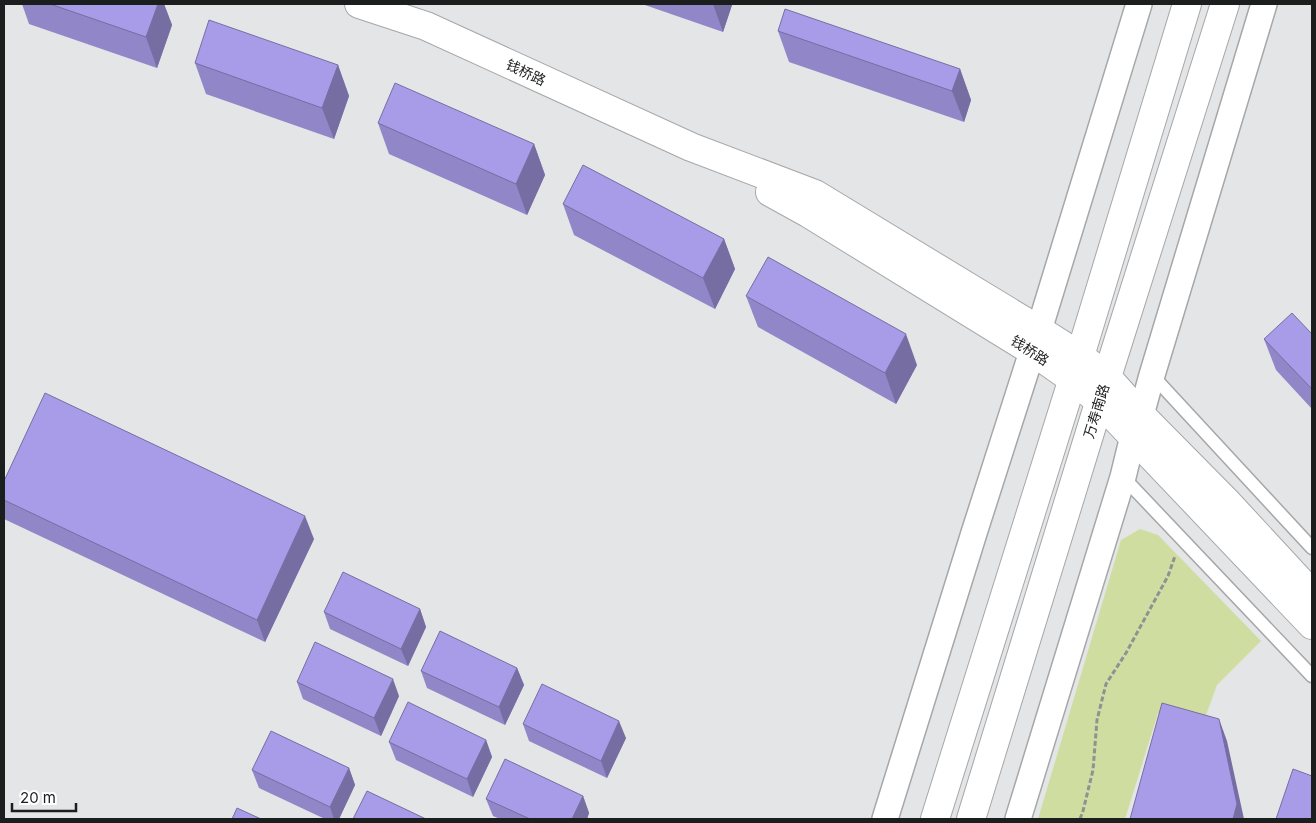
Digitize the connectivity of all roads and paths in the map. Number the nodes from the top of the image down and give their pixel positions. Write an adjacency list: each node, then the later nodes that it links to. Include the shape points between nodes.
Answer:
1 (359, 4): 6 (main road, 钱桥路, via 426,26 691,147)
2 (1139, 4): 6 (street)
3 (1187, 4): 7 (main road)
4 (1225, 4): 9 (main road, 万寿南路)
5 (1264, 4): 8 (street)
6 (1036, 340): 7 (main road, 钱桥路); 17 (street)
7 (1076, 367): 9 (main road, 钱桥路); 18 (main road)
8 (1152, 374): 10 (street); 13 (lane)
9 (1103, 389): 10 (main road, 钱桥路); 19 (main road, 万寿南路)
10 (1137, 425): 11 (street); 14 (main road, 钱桥路, via 1226,501); 15 (main road, 钱桥路)
11 (1123, 477): 12 (lane); 20 (street)
12 (1181, 539): 16 (lane); 21 (path, via 1168,576 1106,684 1097,720 1093,770)
13 (1312, 548)
14 (1312, 594)
15 (1312, 625)
16 (1312, 676)
17 (885, 819)
18 (935, 819)
19 (971, 819)
20 (1018, 819)
21 (1080, 819)

